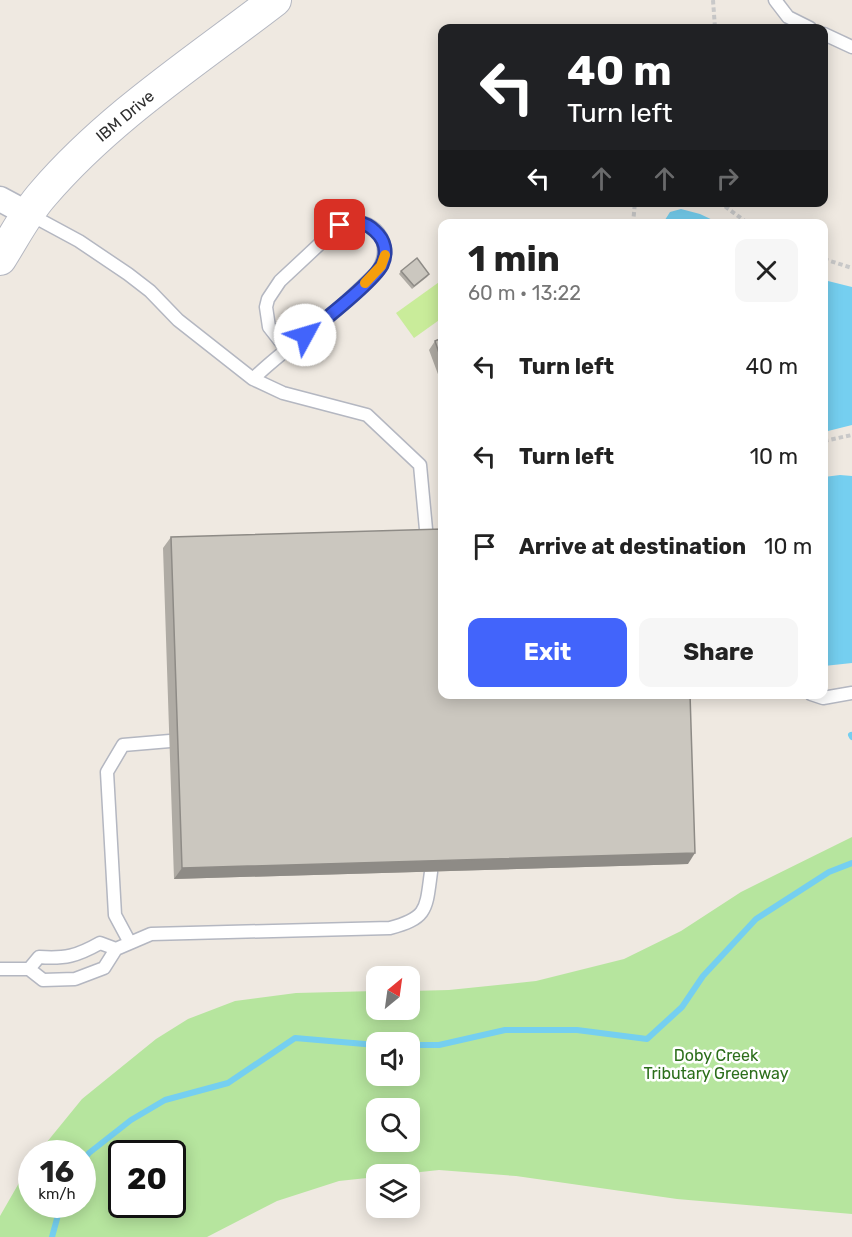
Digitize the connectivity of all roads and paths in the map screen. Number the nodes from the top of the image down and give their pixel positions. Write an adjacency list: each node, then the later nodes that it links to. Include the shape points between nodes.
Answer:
1 (275, 0): 10 (street, IBM Drive, via 100,135)
2 (713, 0): 4 (path)
3 (775, 0): 5 (lane, via 788,17)
4 (715, 24)
5 (802, 24)
6 (828, 36): 7 (lane)
7 (852, 46)
8 (0, 199): 10 (street)
9 (726, 207): 11 (path)
10 (28, 214): 12 (street, IBM Drive); 16 (lane, via 128,274 178,320)
11 (742, 219)
12 (0, 259)
13 (828, 260): 14 (path)
14 (852, 268)
15 (287, 350): 15 (lane, via 324,321 381,266 386,249 372,227 355,222 340,225 272,291 266,307 267,320); 16 (lane, via 271,360)
16 (254, 379): 19 (lane, via 283,393 367,415 420,465)
17 (852, 435): 18 (path)
18 (828, 440)
19 (427, 540)
20 (852, 693): 21 (lane)
21 (828, 697)
22 (170, 741): 24 (lane, via 123,745 107,772 114,915)
23 (431, 872): 24 (lane, via 427,905 412,922 390,928 151,934)
24 (129, 943): 25 (lane)
25 (116, 949): 27 (lane, via 100,943 62,959 39,957); 27 (lane, via 104,968 75,979 43,980)
26 (0, 969): 27 (lane)
27 (29, 969)

